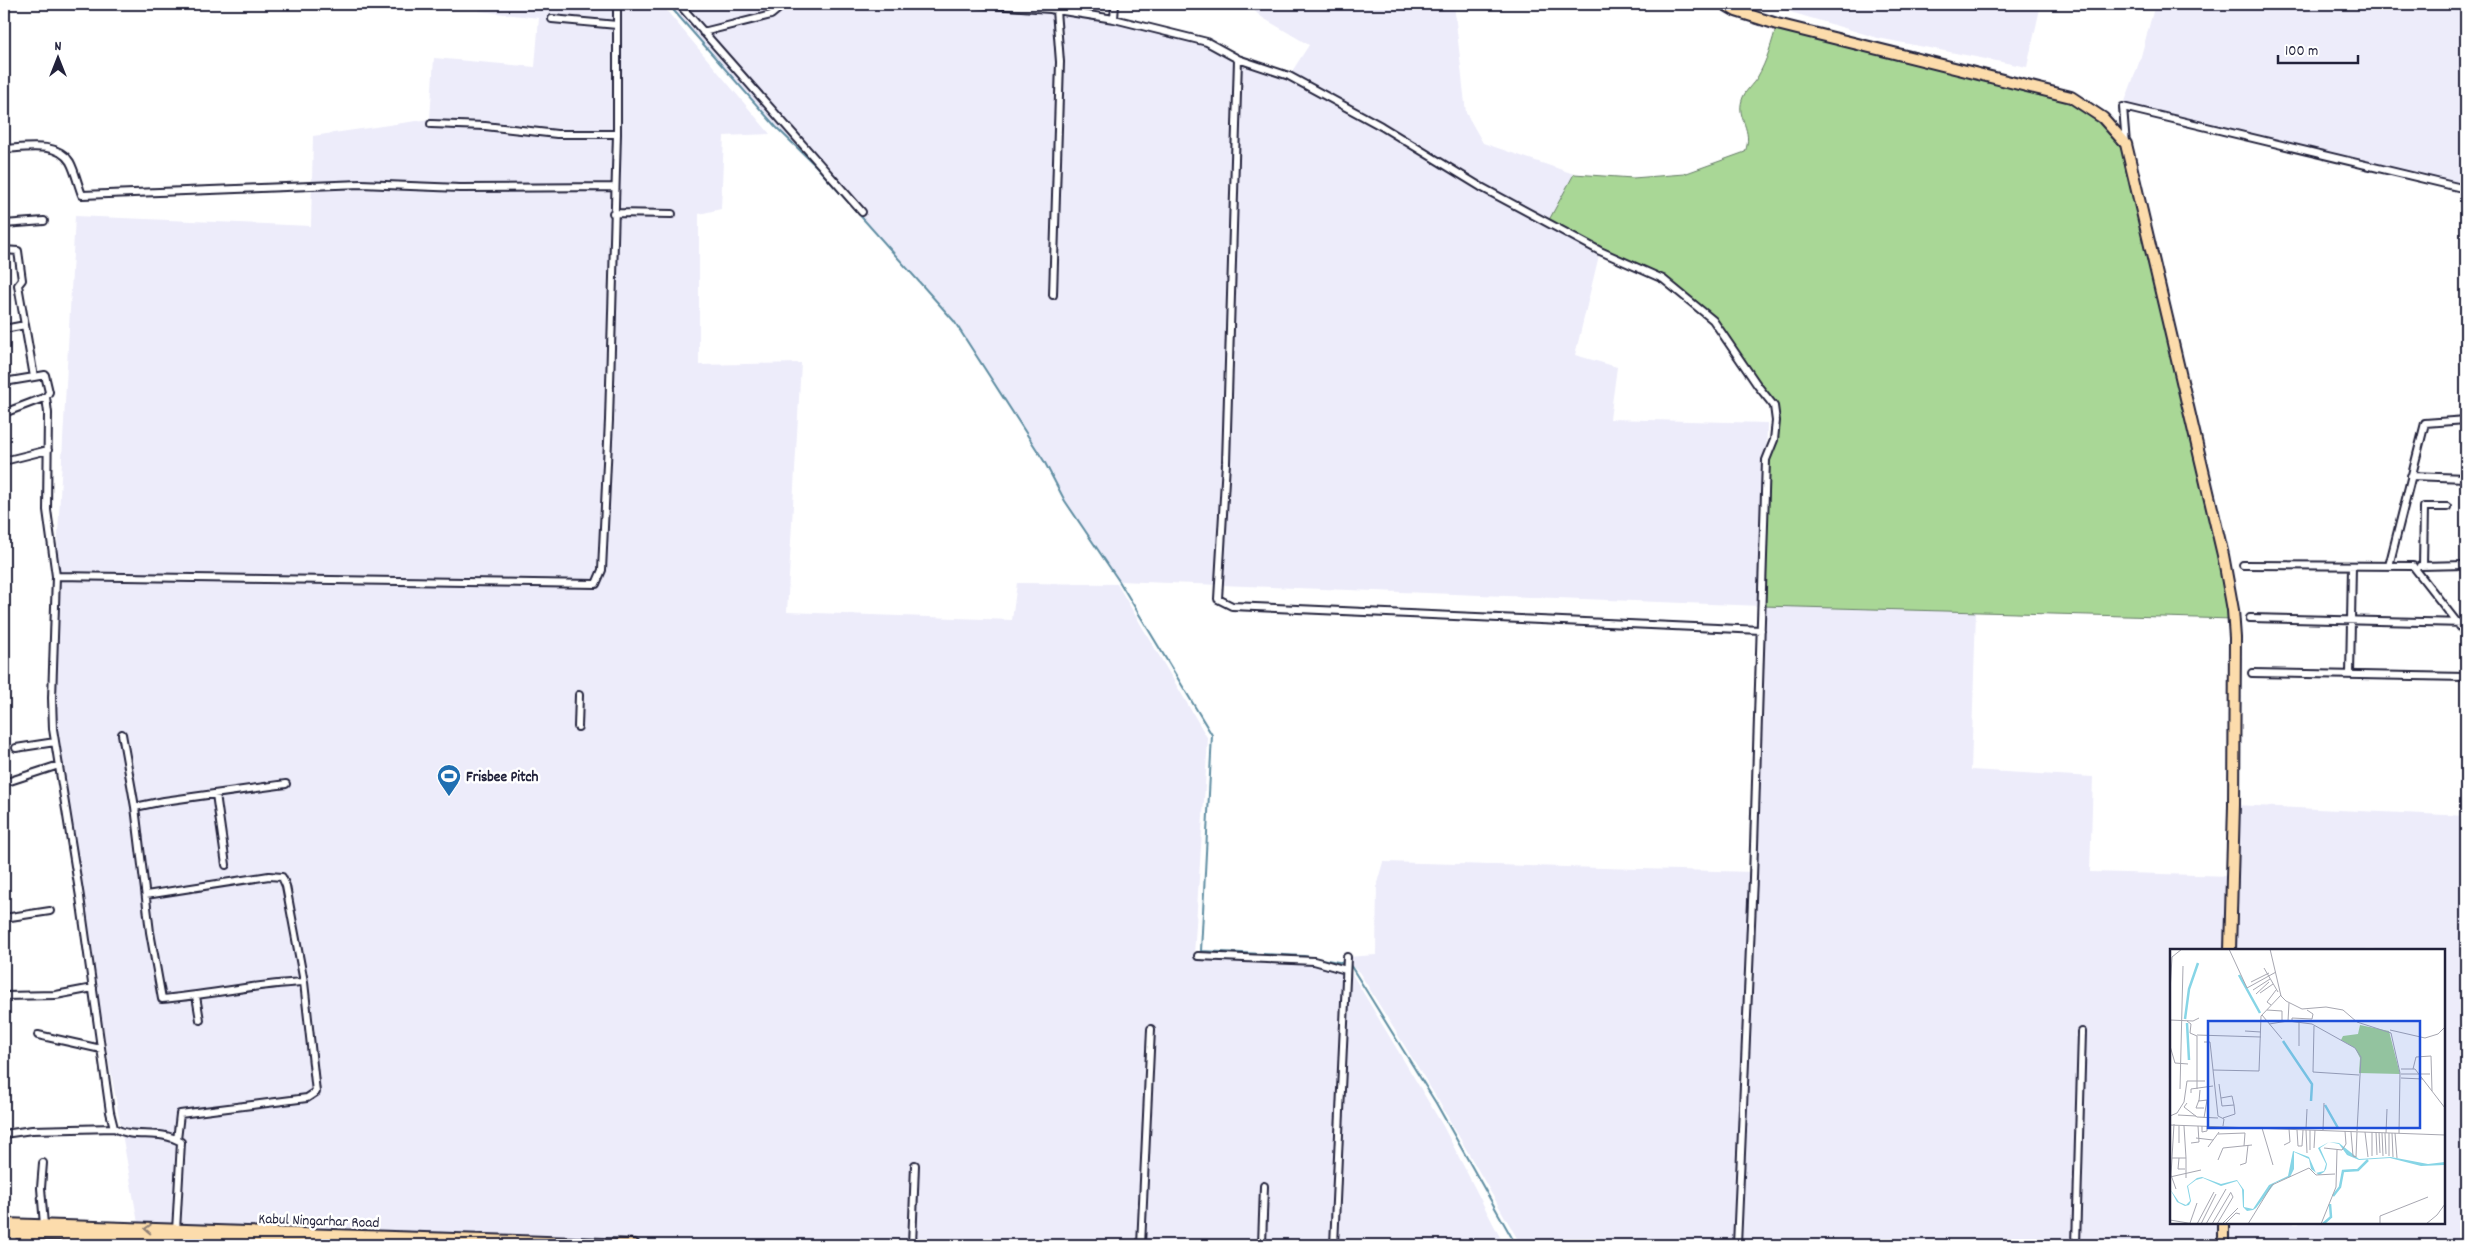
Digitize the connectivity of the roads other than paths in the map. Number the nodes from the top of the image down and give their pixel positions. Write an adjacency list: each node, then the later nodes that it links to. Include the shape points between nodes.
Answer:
1 (617, 4): 10 (street)
2 (679, 4): 11 (street)
3 (792, 4): 11 (street, via 782,6 771,15)
4 (980, 4): 7 (street)
5 (1114, 4): 9 (street)
6 (1724, 4): 15 (highway, via 1777,24 2071,97 2104,118)
7 (1056, 10): 9 (street); 25 (street, via 1060,62)
8 (552, 19): 10 (street)
9 (1114, 19): 12 (street, via 1207,42)
10 (617, 25): 14 (street)
11 (703, 32): 19 (street)
12 (1238, 59): 49 (street, via 1289,76 1490,191 1600,250 1663,279 1713,320 1774,406 1774,440 1766,460); 49 (street, via 1226,463 1218,598 1232,606)
13 (430, 124): 14 (street, via 557,134)
14 (617, 134): 17 (street)
15 (2126, 144): 18 (street, via 2123,107); 68 (highway, via 2223,555 2233,610 2234,805)
16 (4, 149): 17 (street, via 50,148 60,151 70,162 82,195 361,184 460,188)
17 (615, 187): 20 (street)
18 (2466, 189)
19 (862, 212)
20 (613, 213): 21 (street); 44 (street, via 609,429 602,570 596,584)
21 (672, 214)
22 (44, 222): 23 (street)
23 (4, 224)
24 (4, 250): 26 (street, via 18,250 22,280 18,285)
25 (1053, 295)
26 (25, 325): 27 (street); 28 (street)
27 (4, 329)
28 (34, 377): 29 (street); 30 (street, via 45,376 49,392)
29 (4, 382)
30 (46, 397): 31 (street); 33 (street)
31 (4, 413)
32 (2466, 420): 35 (street, via 2425,423)
33 (48, 450): 34 (street); 44 (street, via 47,510)
34 (4, 461)
35 (2411, 476): 36 (street); 41 (street)
36 (2466, 478)
37 (2446, 507): 43 (street, via 2424,508)
38 (2244, 565): 40 (street)
39 (2466, 565): 43 (street)
40 (2352, 566): 41 (street); 46 (street)
41 (2389, 566): 42 (street)
42 (2413, 566): 43 (street); 48 (street)
43 (2423, 566)
44 (56, 576): 57 (street, via 52,698)
45 (2250, 618): 46 (street)
46 (2352, 622): 48 (street); 52 (street)
47 (2466, 623): 48 (street)
48 (2458, 624): 50 (street)
49 (1761, 630): 102 (street)
50 (2466, 634)
51 (2252, 673): 52 (street)
52 (2350, 675): 53 (street)
53 (2466, 677)
54 (579, 695): 55 (street)
55 (578, 727)
56 (122, 734): 63 (street)
57 (56, 742): 58 (street); 59 (street)
58 (16, 748)
59 (59, 765): 60 (street); 73 (street)
60 (4, 783)
61 (286, 784): 62 (street)
62 (216, 794): 63 (street); 64 (street)
63 (136, 807): 65 (street)
64 (226, 865)
65 (146, 895): 72 (street, via 270,876 282,877); 75 (street, via 162,999)
66 (50, 911): 67 (street)
67 (4, 918)
68 (2230, 949)
69 (1198, 956): 71 (street, via 1314,961)
70 (1347, 957): 71 (street)
71 (1346, 970): 101 (street)
72 (304, 982): 75 (street, via 267,984); 83 (street, via 316,1092 306,1098 180,1114)
73 (93, 988): 74 (street, via 56,995); 80 (street)
74 (4, 996)
75 (196, 996): 76 (street)
76 (200, 1020)
77 (1151, 1029): 99 (street)
78 (2082, 1032): 103 (street)
79 (38, 1035): 80 (street)
80 (101, 1049): 81 (street)
81 (114, 1128): 82 (street); 83 (street, via 122,1133 170,1135)
82 (4, 1134)
83 (177, 1140): 91 (street, via 181,1142)
84 (43, 1163): 89 (street)
85 (914, 1165): 98 (street)
86 (1264, 1186): 100 (street)
87 (4, 1224): 89 (highway, Kabul Ningarhar Road)
88 (2223, 1224): 104 (highway)
89 (44, 1225): 91 (highway, Kabul Ningarhar Road, one-way to 89)
90 (8, 1233): 92 (highway, Kabul Ningarhar Road); 94 (street)
91 (178, 1235): 92 (highway, Kabul Ningarhar Road); 93 (highway); 97 (highway, Kabul Ningarhar Road)
92 (129, 1241)
93 (264, 1243): 95 (highway)
94 (13, 1245)
95 (338, 1245): 96 (highway)
96 (360, 1245)
97 (634, 1245)
98 (912, 1245)
99 (1141, 1245)
100 (1262, 1245)
101 (1334, 1245)
102 (1737, 1245)
103 (2076, 1245)
104 (2223, 1245)

